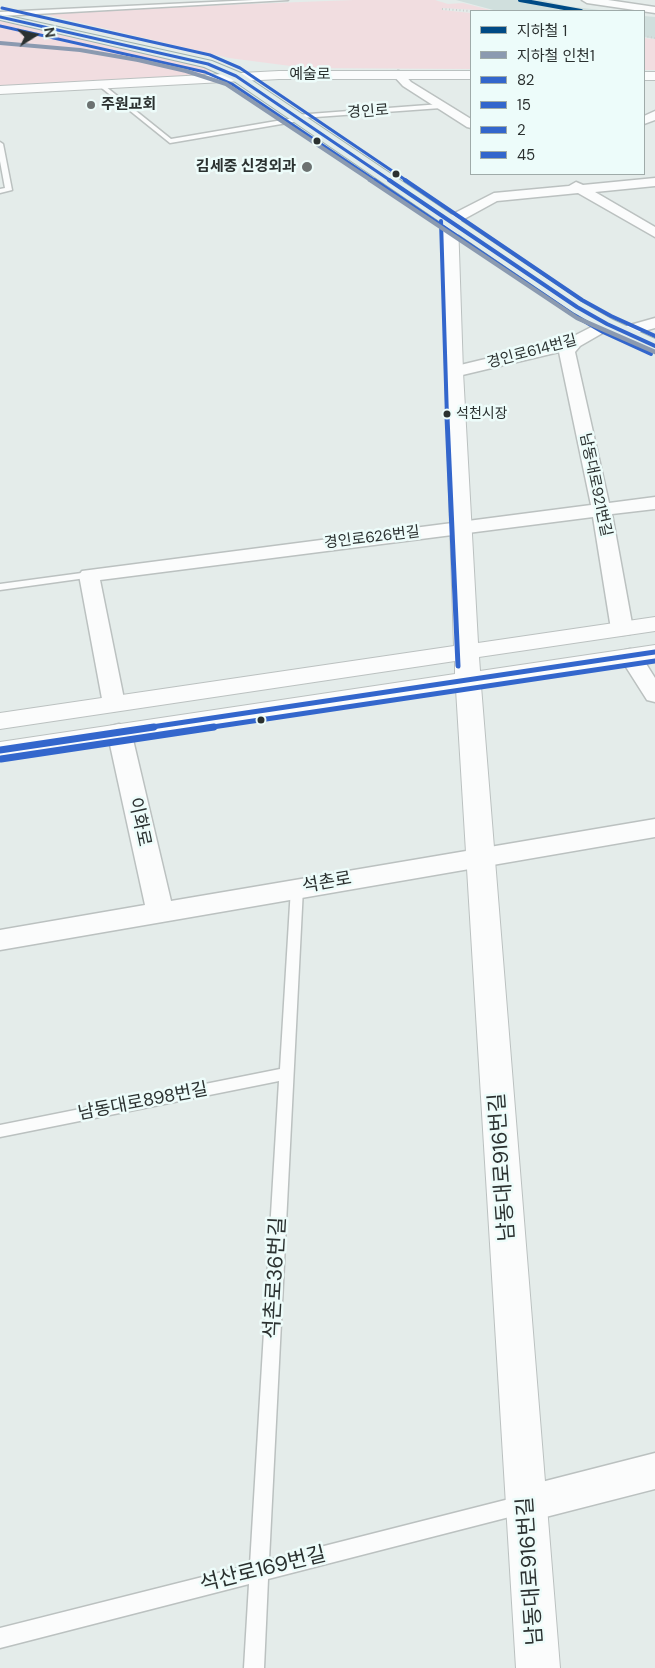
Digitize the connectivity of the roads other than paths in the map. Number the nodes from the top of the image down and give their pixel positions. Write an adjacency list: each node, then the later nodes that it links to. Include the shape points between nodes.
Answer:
1 (285, 0): 3 (lane)
2 (587, 0): 4 (street)
3 (198, 2): 5 (lane)
4 (655, 10)
5 (0, 15): 8 (main road, 경인로, via 208,64)
6 (398, 74): 7 (street, 예술로); 8 (street, 예술로); 11 (street)
7 (470, 75)
8 (236, 76): 9 (street, 예술로); 12 (main road, 경인로)
9 (100, 84): 10 (street, 예술로); 12 (lane, 경인로, via 170,141)
10 (0, 90)
11 (440, 106): 12 (lane, 경인로); 13 (street)
12 (298, 118): 21 (main road, 경인로)
13 (470, 123)
14 (0, 144): 19 (lane, via 9,190)
15 (562, 179): 18 (street)
16 (524, 182): 20 (street)
17 (655, 182): 18 (street)
18 (580, 189): 20 (street); 22 (street)
19 (0, 191)
20 (494, 197): 21 (street)
21 (450, 221): 24 (main road, 경인로, via 577,307); 27 (street, 남동대로916번길)
22 (655, 233)
23 (655, 323): 24 (street, 경인로614번길)
24 (614, 328): 25 (street, 경인로614번길); 26 (main road, 경인로)
25 (574, 344): 27 (street, 경인로614번길); 29 (street, 남동대로921번길, via 567,352)
26 (655, 346)
27 (454, 372): 30 (street, 남동대로916번길)
28 (655, 503): 29 (street, 경인로626번길)
29 (601, 509): 30 (street, 경인로626번길); 34 (street, 남동대로921번길)
30 (460, 526): 31 (street, 경인로626번길); 37 (street, 남동대로916번길)
31 (89, 575): 32 (lane); 39 (street)
32 (0, 586)
33 (655, 624): 34 (street)
34 (622, 629): 37 (street)
35 (655, 652): 36 (street)
36 (630, 656): 37 (street); 38 (street)
37 (467, 665): 39 (street); 41 (street); 44 (street, 남동대로916번길)
38 (655, 695)
39 (114, 704): 40 (street)
40 (0, 721)
41 (119, 731): 42 (street); 46 (street, 이화로)
42 (0, 750)
43 (655, 828): 44 (street, 석촌로)
44 (482, 856): 45 (street, 석촌로); 51 (street, 남동대로916번길)
45 (297, 888): 46 (street, 석촌로); 48 (lane, 석촌로36번길)
46 (160, 912): 47 (street, 석촌로)
47 (0, 940)
48 (287, 1073): 49 (lane, 남동대로898번길); 52 (lane, 석촌로36번길)
49 (0, 1131)
50 (655, 1471): 51 (street)
51 (526, 1504): 52 (lane, 석산로169번길); 55 (street, 남동대로916번길)
52 (260, 1571): 53 (lane, 석산로169번길); 54 (lane, 석촌로36번길)
53 (0, 1638)
54 (254, 1668)
55 (538, 1668)

